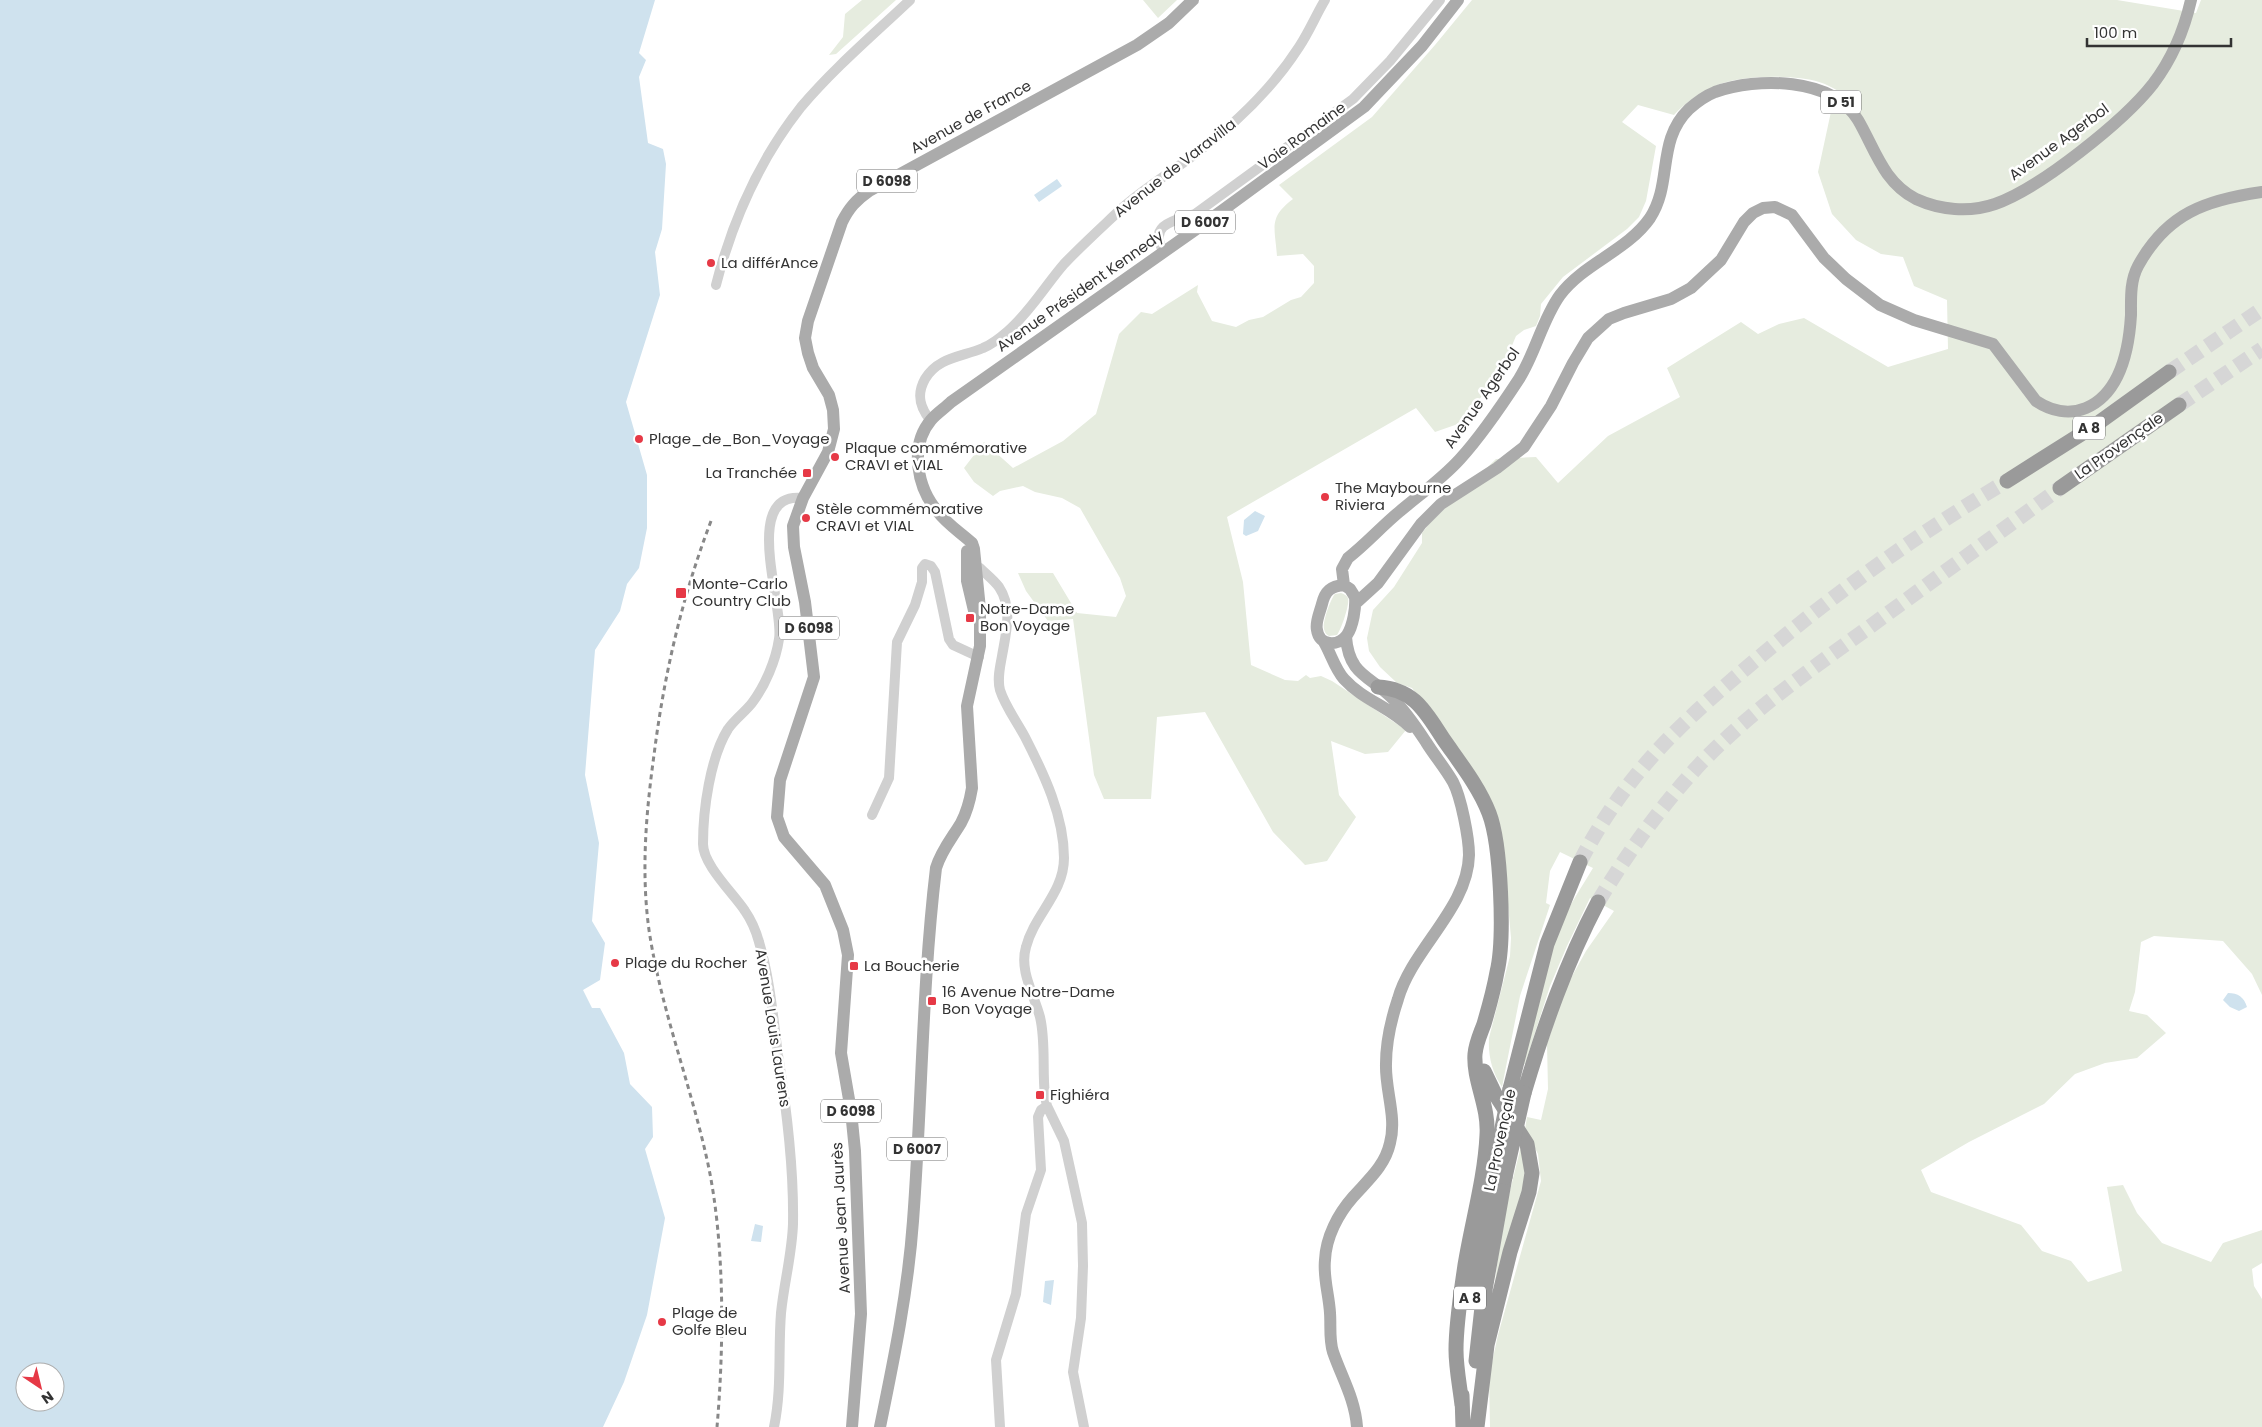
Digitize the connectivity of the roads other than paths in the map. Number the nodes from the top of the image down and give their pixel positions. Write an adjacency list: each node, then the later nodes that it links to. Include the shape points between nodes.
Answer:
1 (910, 0): 9 (street, via 827,78 801,108 767,157 736,220)
2 (1193, 0): 15 (main road, Avenue de France / D 6098, via 1145,40 869,191 848,210 808,321 805,338 808,354 829,395 834,429 828,452)
3 (1325, 0): 12 (street, Avenue de Varavilla, via 1299,47 1245,112 1193,156 1143,189 1122,208 1065,264 996,342 936,366 920,391 923,411)
4 (1440, 0): 8 (street, Voie Romaine, via 1352,99 1196,214 1169,221 1160,232)
5 (1458, 0): 8 (main road, Avenue Président Kennedy / D 6007, via 1422,46 1364,107)
6 (2191, 0): 16 (main road, Avenue Agerbol / D 51, via 2179,42 2154,84 2139,101 2060,166 2023,191 1994,204 1969,209 1944,208 1916,198 1898,187 1882,168 1847,106 1821,90 1781,84 1734,87 1698,101 1673,131 1660,199 1647,222 1566,289 1552,308 1529,363 1461,458)
7 (2262, 192): 17 (main road, via 2200,206 2162,235 2134,276 2129,336 2116,380 2108,393 2095,404 2079,411 2065,412 2036,401 1993,344 1914,320 1880,305 1824,258 1792,215 1775,207 1763,208 1744,222 1721,260 1691,288 1671,299 1609,319 1588,338 1524,448 1441,504 1421,524)
8 (1164, 252): 12 (main road, Avenue Président Kennedy / D 6007, via 951,402)
9 (716, 285)
10 (2169, 372): 13 (highway, La Provençale / A 8, via 2094,426)
11 (2179, 405): 14 (highway, La Provençale / A 8)
12 (931, 420): 18 (main road, Avenue Président Kennedy / D 6007, via 921,442 918,460 925,495 938,513 964,536)
13 (2007, 481)
14 (2060, 488)
15 (803, 498): 38 (street, Avenue Louis Laurens, via 787,500 771,516 768,541 780,637 775,657 755,698 728,729 716,755 706,802 702,848 725,887 744,909 760,944 774,1012 787,1109 793,1225 781,1313 778,1407); 39 (main road, Avenue Jean Jaurès / D 6098, via 793,541 814,677 780,780 777,817 784,837 825,885 843,930 848,955 841,1053 855,1151 861,1314)
16 (1364, 542): 19 (main road, Avenue Agerbol / D 51, via 1342,568); 20 (main road, Avenue Agerbol / D 51, via 1340,560)
17 (1386, 570): 19 (main road, via 1365,586); 21 (main road, via 1378,583)
18 (972, 573): 24 (main road, D 6007, via 979,625); 35 (street, via 992,580 1004,597 1008,614 998,673 1000,690 1026,738 1056,807 1064,859 1055,894 1032,927 1024,961 1040,1018)
19 (1347, 587): 20 (main road); 21 (main road, via 1356,597)
20 (1329, 589): 23 (main road, via 1324,595 1317,624 1317,632)
21 (1356, 603): 22 (main road)
22 (1346, 637): 23 (main road, via 1335,643); 25 (main road, via 1347,652 1353,663)
23 (1324, 642): 26 (main road, via 1341,675)
24 (979, 657): 30 (street, via 953,645 949,639 935,572 926,564 922,568 922,582 915,605 897,642 889,778); 40 (main road, D 6007, via 967,706 972,788 966,812 936,868 913,1221 895,1358)
25 (1378, 687): 27 (main road); 28 (highway, via 1409,696)
26 (1356, 688): 27 (main road); 29 (main road, via 1391,711)
27 (1392, 698): 28 (highway, via 1409,703); 29 (main road, via 1415,724)
28 (1428, 716): 33 (highway, via 1482,797 1490,814 1496,843 1500,952)
29 (1424, 740): 43 (main road, via 1457,792 1468,846 1468,864 1459,893 1404,980 1397,1001 1386,1063 1392,1118 1390,1143 1384,1160 1335,1223 1324,1261 1332,1350 1352,1397)
30 (872, 814)
31 (1580, 862): 34 (highway, La Provençale / A 8, via 1547,944)
32 (1598, 902): 34 (highway, La Provençale / A 8, via 1556,992)
33 (1484, 1025): 37 (highway, via 1476,1042 1475,1065 1486,1112 1487,1136 1458,1315 1456,1350); 45 (highway, via 1482,1059 1485,1073 1527,1144 1532,1173 1489,1336)
34 (1517, 1091): 36 (highway, La Provençale / A 8, bridge)
35 (1047, 1106): 41 (street, via 1038,1117 1041,1170 1026,1214 1016,1294 996,1360); 42 (street, via 1064,1141 1082,1223 1081,1318 1073,1372)
36 (1499, 1174): 37 (highway, La Provençale / A 8, via 1467,1322); 45 (highway, La Provençale / A 8, via 1478,1336)
37 (1462, 1405): 44 (highway, La Provençale / A 8)
38 (774, 1427)
39 (852, 1427)
40 (880, 1427)
41 (1000, 1427)
42 (1084, 1427)
43 (1357, 1427)
44 (1462, 1427)
45 (1477, 1427)

